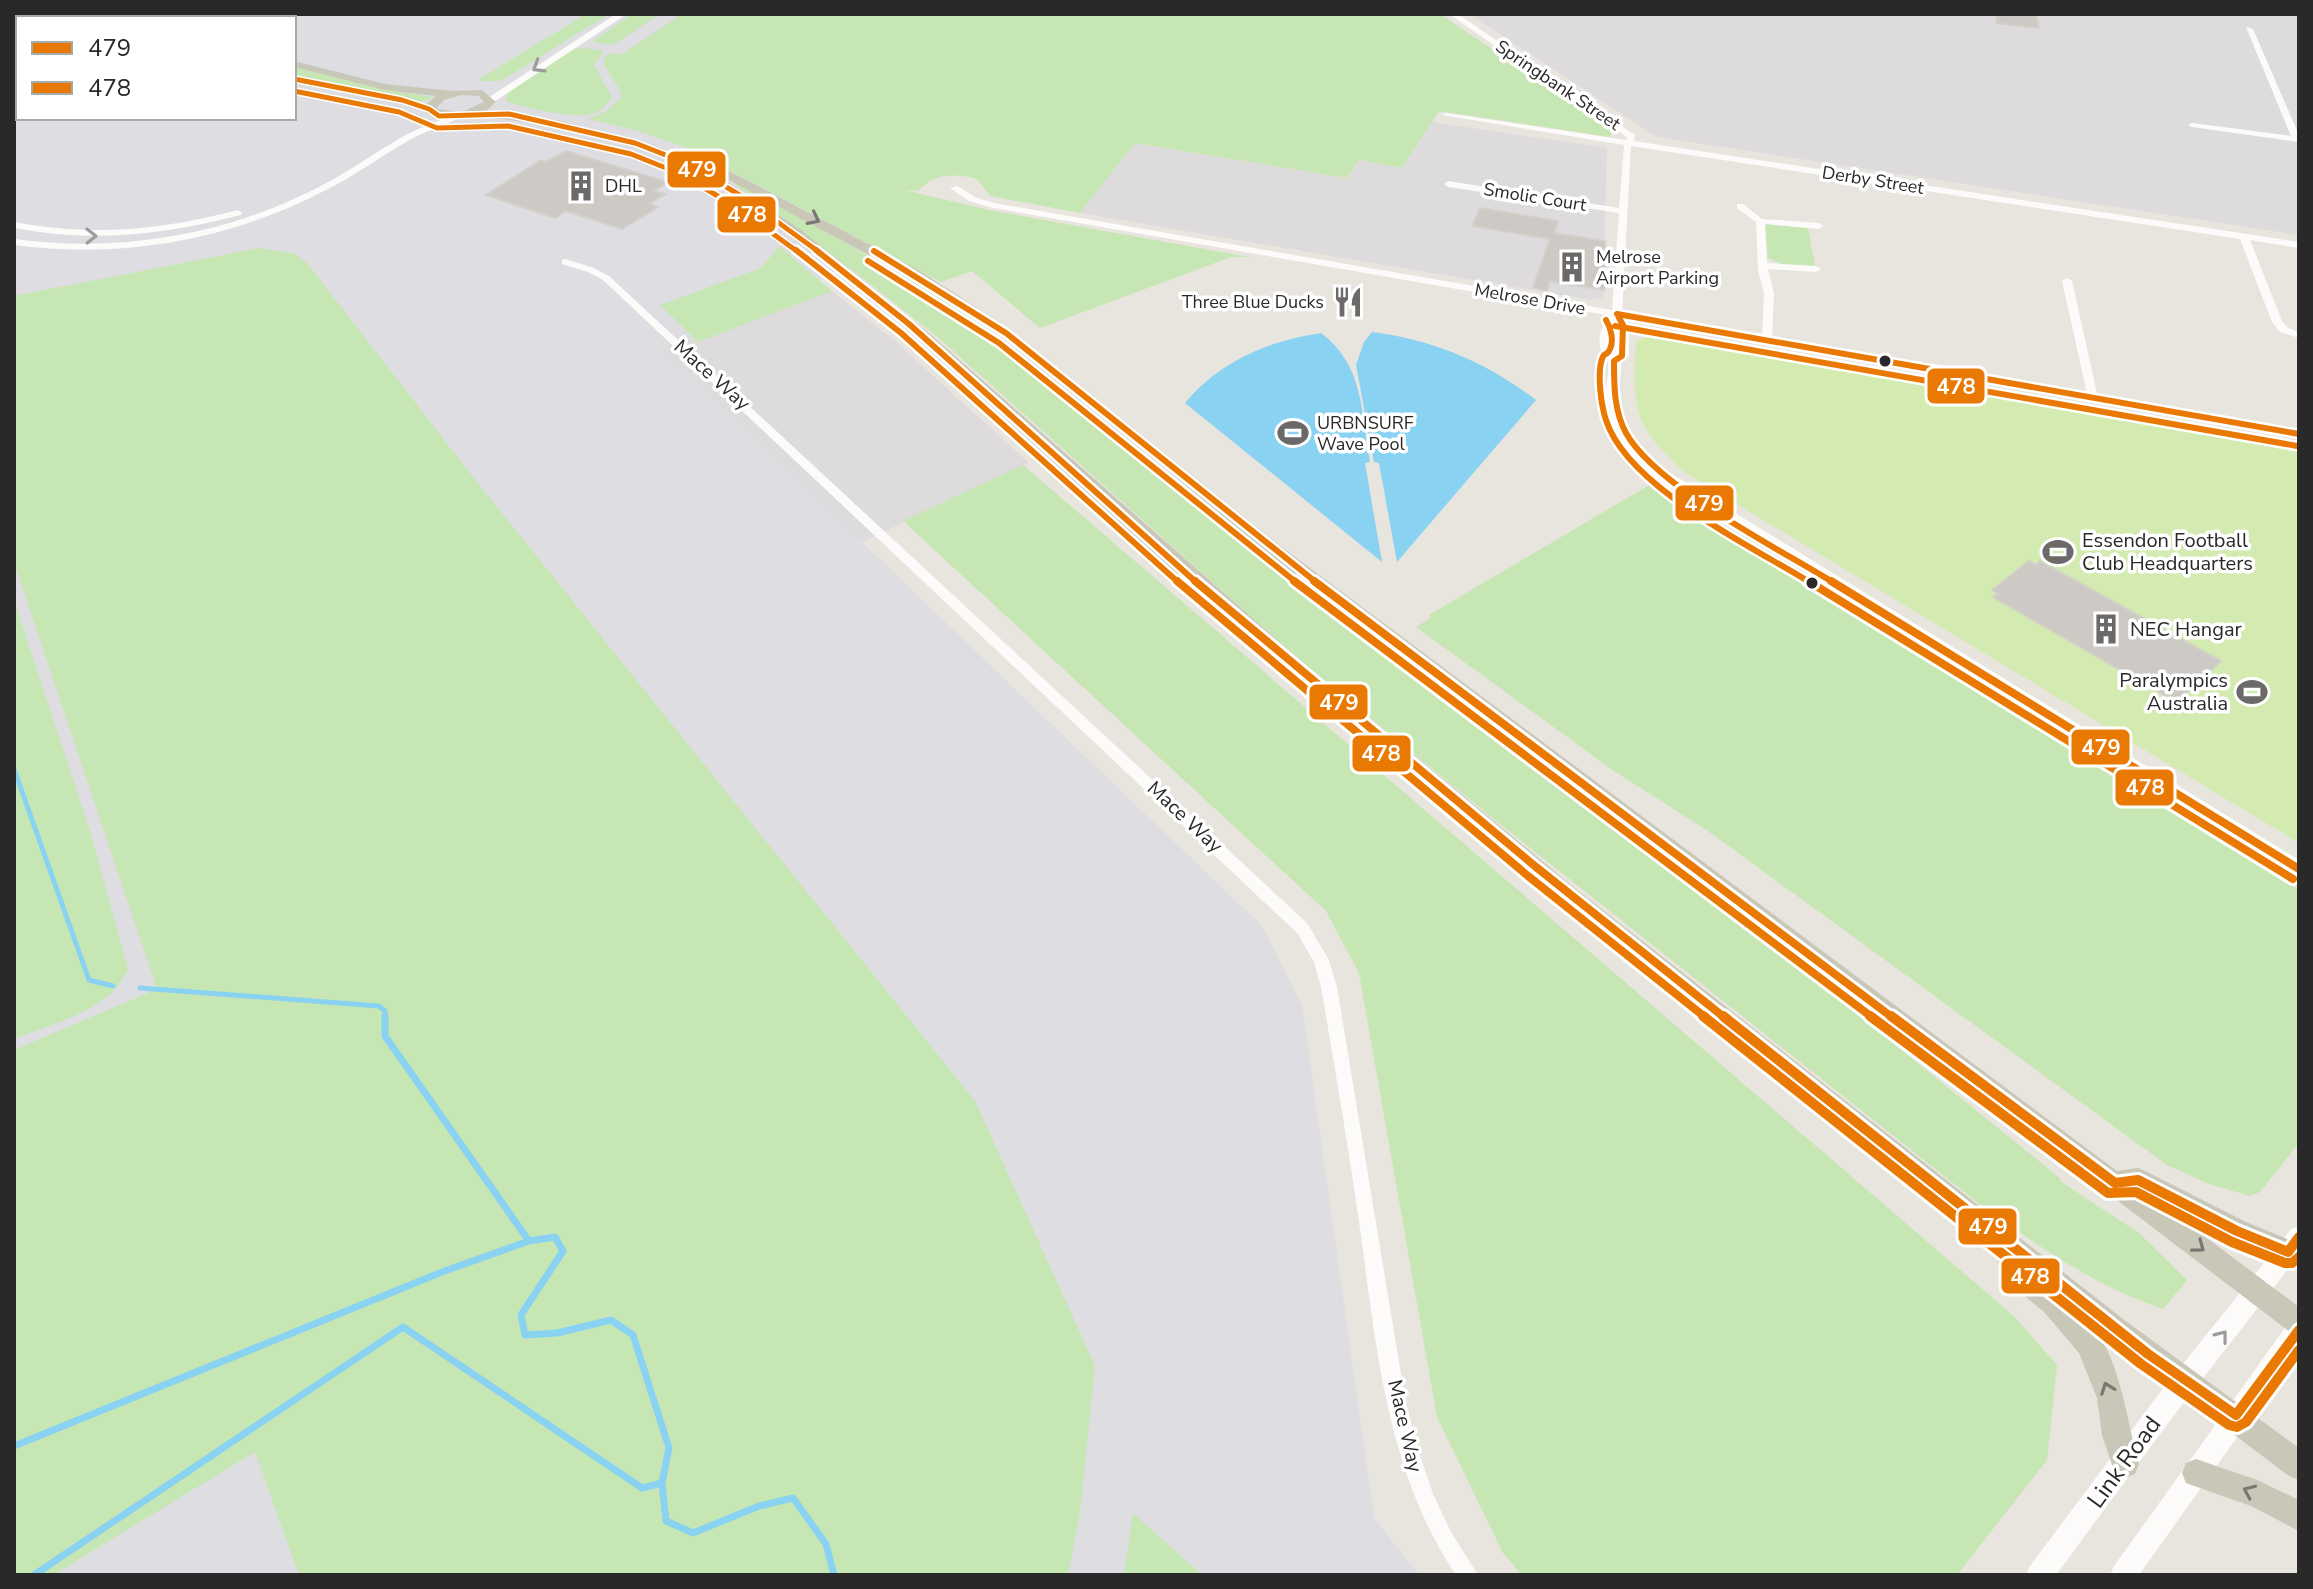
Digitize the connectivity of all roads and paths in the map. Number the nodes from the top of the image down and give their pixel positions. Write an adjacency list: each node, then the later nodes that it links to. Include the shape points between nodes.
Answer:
1 (622, 14): 7 (street, one-way to 7)
2 (1453, 14): 12 (street, Springbank Street, via 1623,128 1632,137)
3 (2249, 29): 11 (street)
4 (296, 65): 6 (main road, via 385,87)
5 (296, 79): 8 (main road, via 381,95)
6 (451, 94): 7 (main road, via 487,95); 8 (main road, via 435,100)
7 (477, 108): 8 (main road); 21 (street, via 410,136 306,197 221,227 113,247); 33 (main road, one-way to 33, via 617,129 696,157 915,274 987,320 1339,600); 34 (main road, via 635,143 671,157 723,184 819,252 920,334 1205,590 1389,746)
8 (431, 111): 18 (street, one-way to 8, via 52,235 107,235 233,214 318,184 422,125)
9 (1446, 115): 12 (street, Derby Street)
10 (2192, 125): 11 (street)
11 (2298, 140)
12 (1630, 143): 16 (street, Springbank Street); 20 (street, Derby Street)
13 (1448, 184): 16 (street, Smolic Court)
14 (954, 188): 27 (street, Melrose Drive, via 993,205)
15 (1740, 206): 17 (street)
16 (1622, 211): 27 (street, Springbank Street)
17 (1760, 221): 19 (street); 24 (street)
18 (14, 225)
19 (1819, 226)
20 (2244, 237): 22 (street, Derby Street); 28 (street, via 2277,322)
21 (14, 242)
22 (2299, 245)
23 (565, 262): 45 (street, Mace Way, via 591,270 614,286 1302,928 1329,987 1405,1438 1432,1518)
24 (1763, 266): 25 (street); 29 (street, via 1769,293)
25 (1816, 269)
26 (2067, 281): 30 (street)
27 (1617, 314): 29 (street, Melrose Drive); 32 (street, via 1623,325 1622,356 1614,361 1612,398 1619,425 1645,460 1672,483)
28 (2299, 335)
29 (1767, 341): 30 (street, Melrose Drive)
30 (2093, 398): 31 (street, Melrose Drive)
31 (2299, 434)
32 (2299, 869)
33 (2115, 1183): 35 (main road, via 2138,1180 2212,1219); 36 (main road, one-way to 36)
34 (1998, 1237): 39 (main road); 41 (main road, one-way to 34, via 2111,1398 2089,1344 2017,1273)
35 (2294, 1245): 36 (street, Link Road)
36 (2257, 1291): 37 (main road); 39 (street, Link Road, one-way to 36)
37 (2299, 1323)
38 (2299, 1330): 40 (street)
39 (2187, 1380): 40 (main road); 41 (street, Link Road)
40 (2236, 1415): 42 (main road); 43 (street)
41 (2125, 1464): 46 (street, Link Road)
42 (2299, 1466)
43 (2196, 1473): 44 (main road, one-way to 43, via 2257,1494); 47 (street)
44 (2299, 1516)
45 (1468, 1575)
46 (2039, 1575)
47 (2123, 1575)

